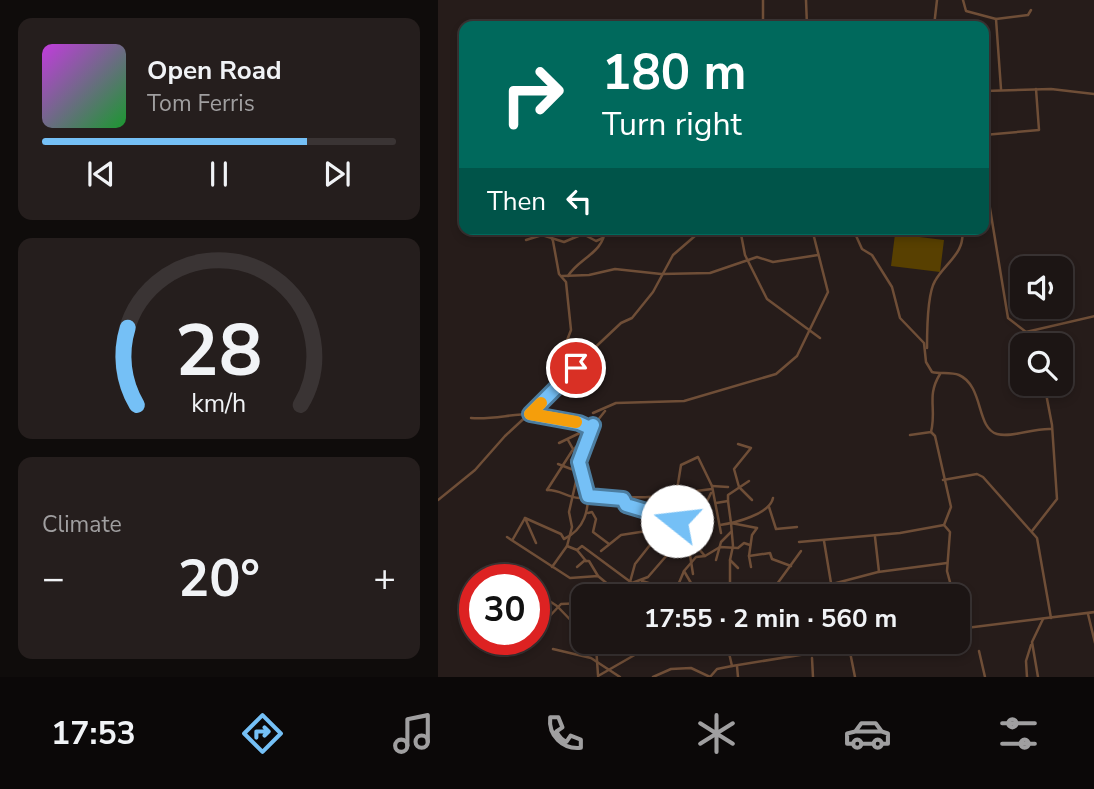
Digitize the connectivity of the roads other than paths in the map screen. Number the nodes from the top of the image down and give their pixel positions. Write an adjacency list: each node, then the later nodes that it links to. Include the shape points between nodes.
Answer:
1 (763, 0): 7 (street)
2 (806, 0): 8 (street)
3 (937, 0): 9 (street)
4 (963, 0): 6 (street, via 966,11)
5 (1031, 10): 6 (street, via 1028,15)
6 (996, 19): 11 (street)
7 (763, 21)
8 (807, 21)
9 (935, 21)
10 (1036, 89): 11 (street); 13 (street); 14 (street, via 1039,130)
11 (1001, 90): 12 (street)
12 (989, 91)
13 (1094, 94)
14 (989, 135)
15 (989, 202): 35 (street, via 1008,318)
16 (551, 235): 25 (street)
17 (581, 235): 25 (street, via 564,242)
18 (585, 235): 26 (street)
19 (604, 235): 26 (street)
20 (695, 235): 30 (street)
21 (741, 235): 29 (street)
22 (813, 235): 28 (street)
23 (856, 235): 37 (street, via 892,287 900,318)
24 (963, 235): 37 (street, via 949,266 933,283)
25 (552, 238): 27 (street, via 542,235); 31 (street, via 554,260)
26 (603, 238): 32 (street, via 596,251)
27 (526, 240)
28 (818, 255): 29 (street, via 773,262 757,257); 34 (street, via 828,292)
29 (748, 263): 30 (street, via 710,273); 34 (street, via 768,299)
30 (660, 274): 32 (street, via 615,269); 39 (street, via 653,292 635,314)
31 (562, 276): 32 (street); 39 (street, via 571,330 563,351)
32 (568, 276)
33 (1094, 316): 35 (street)
34 (811, 331): 36 (street); 41 (street, via 793,362 776,374 684,401 616,403)
35 (1026, 332)
36 (820, 338)
37 (927, 352): 38 (street, via 929,369)
38 (940, 374): 47 (street, via 960,376 972,387 985,425 992,432 1011,435 1027,429); 48 (street, via 930,393)
39 (570, 375): 43 (street)
40 (1046, 396): 47 (street)
41 (607, 408): 42 (street); 45 (street)
42 (593, 413)
43 (530, 414): 44 (street); 46 (street); 72 (street, via 470,475)
44 (471, 418)
45 (593, 425): 46 (street); 49 (street)
46 (590, 428): 51 (street)
47 (1051, 429): 86 (street, via 1057,499)
48 (931, 432): 50 (street); 62 (street)
49 (588, 435): 54 (street); 55 (street); 56 (street)
50 (910, 435)
51 (568, 439): 52 (street); 55 (street)
52 (559, 443)
53 (738, 444): 65 (street, via 751,448 734,469)
54 (591, 447)
55 (573, 449): 57 (street); 60 (street)
56 (581, 452): 57 (street); 59 (street)
57 (576, 455): 58 (street); 59 (street)
58 (571, 460)
59 (579, 463): 61 (street)
60 (560, 465): 61 (street); 68 (street, via 547,490)
61 (579, 473): 68 (street); 69 (street)
62 (943, 480): 84 (street, via 951,507); 86 (street, via 977,474)
63 (749, 481): 65 (street)
64 (728, 487): 66 (street)
65 (739, 487): 73 (street); 74 (street, via 728,495)
66 (712, 490): 67 (street); 71 (street, via 698,457 681,464 673,493); 75 (street); 106 (street, via 692,541)
67 (688, 492)
68 (573, 496): 69 (street); 89 (street)
69 (588, 496): 71 (street); 78 (street)
70 (773, 498): 77 (street)
71 (623, 499): 79 (street, via 626,505 674,524)
72 (438, 500)
73 (752, 500)
74 (728, 501): 75 (street); 82 (street)
75 (716, 503): 83 (street)
76 (698, 506): 79 (street)
77 (769, 507): 82 (street); 85 (street, via 776,529)
78 (588, 513): 89 (street); 96 (street, via 596,519 593,532)
79 (692, 514): 81 (street)
80 (525, 518): 89 (street, via 564,539); 92 (street); 95 (street)
81 (684, 523)
82 (731, 523): 83 (street); 87 (street); 97 (street, via 757,528)
83 (719, 525): 88 (street)
84 (944, 525): 90 (street); 112 (street, via 950,538)
85 (797, 527)
86 (1032, 531): 138 (street, via 1040,546)
87 (731, 532): 99 (street); 100 (street)
88 (721, 533)
89 (570, 536): 98 (street)
90 (875, 536): 93 (street); 119 (street)
91 (507, 537): 92 (street)
92 (513, 539): 114 (street)
93 (824, 541): 94 (street); 130 (street)
94 (798, 542)
95 (536, 543)
96 (609, 544): 103 (street); 123 (street, via 621,535 653,530)
97 (750, 545): 100 (street); 107 (street)
98 (567, 546): 102 (street); 114 (street)
99 (720, 547): 100 (street); 106 (street); 108 (street)
100 (733, 547): 109 (street)
101 (690, 548): 122 (street, via 674,547)
102 (577, 550): 110 (street); 123 (street, via 582,546)
103 (601, 551)
104 (801, 551): 113 (street)
105 (690, 555): 111 (street)
106 (705, 556): 111 (street)
107 (750, 556): 113 (street, via 770,553 772,559); 116 (street)
108 (716, 560)
109 (730, 560): 117 (street); 128 (street)
110 (586, 561): 115 (street); 121 (street)
111 (690, 562): 118 (street); 120 (street)
112 (947, 563): 119 (street); 131 (street)
113 (791, 566): 129 (street)
114 (552, 567): 121 (street, via 570,579)
115 (577, 567)
116 (751, 567)
117 (738, 568)
118 (684, 571): 124 (street); 127 (street)
119 (879, 572): 130 (street)
120 (693, 574)
121 (598, 576): 125 (street)
122 (642, 581): 123 (street); 126 (street)
123 (630, 582)
124 (691, 583)
125 (608, 584)
126 (653, 584)
127 (678, 584)
128 (730, 584)
129 (777, 584)
130 (832, 584)
131 (951, 584)
132 (550, 601): 134 (street)
133 (571, 604): 134 (street)
134 (557, 606): 137 (street); 140 (street)
135 (1094, 612): 136 (street)
136 (1088, 614): 138 (street); 143 (street)
137 (550, 615)
138 (1051, 618): 139 (street)
139 (1043, 619): 141 (street); 142 (street)
140 (571, 620)
141 (970, 628)
142 (1032, 642): 163 (street); 164 (street)
143 (1094, 643)
144 (553, 649): 152 (street)
145 (979, 651): 162 (street)
146 (597, 654): 152 (street)
147 (631, 654): 155 (street)
148 (728, 654): 153 (street)
149 (808, 654): 154 (street)
150 (850, 654): 161 (street)
151 (812, 658): 160 (street)
152 (599, 664): 155 (street); 156 (street)
153 (731, 666): 154 (street); 158 (street, via 717,669 710,677 691,668 671,669)
154 (737, 666): 159 (street)
155 (609, 670): 156 (street); 157 (street)
156 (597, 676)
157 (620, 677)
158 (653, 677)
159 (738, 677)
160 (813, 677)
161 (855, 677)
162 (985, 677)
163 (1027, 677)
164 (1038, 677)

